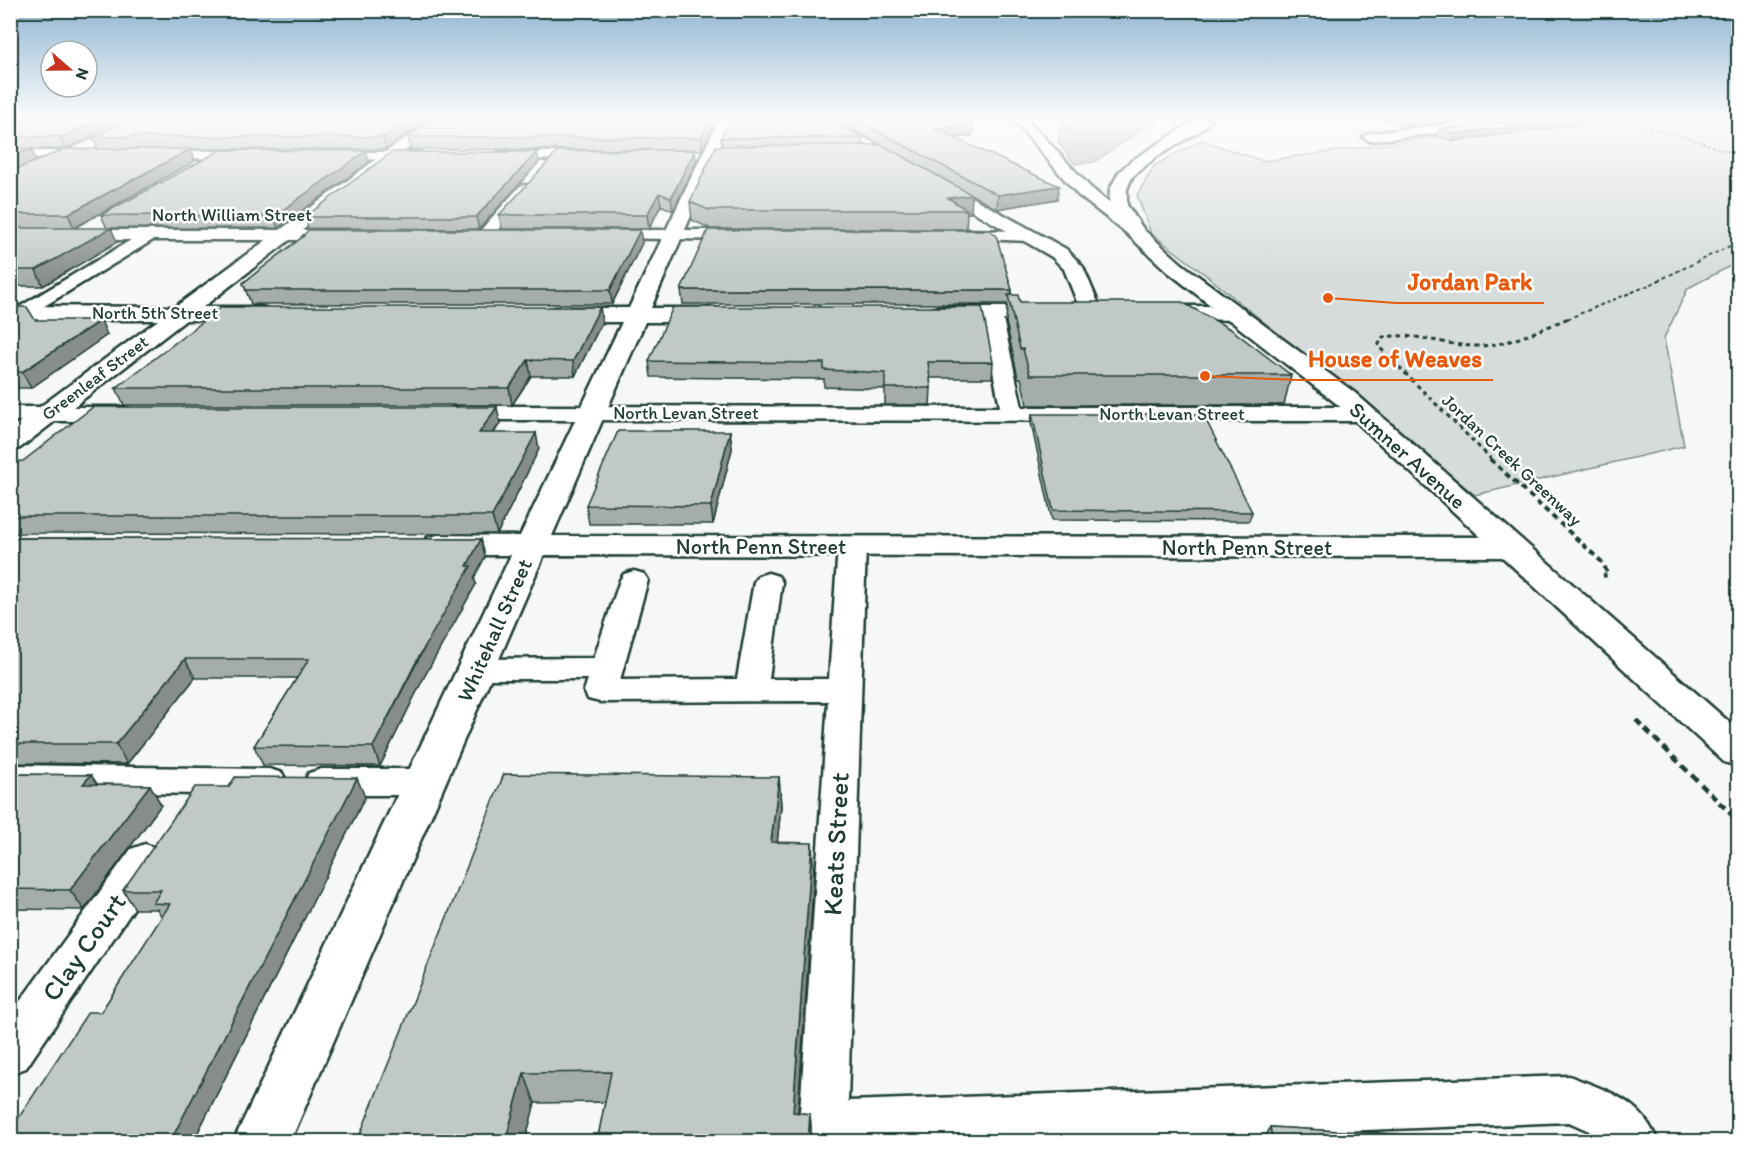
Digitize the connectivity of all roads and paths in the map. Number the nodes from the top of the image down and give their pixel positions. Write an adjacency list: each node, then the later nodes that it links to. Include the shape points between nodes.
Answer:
1 (29, 173): 8 (street)
2 (367, 173): 14 (street, Greenleaf Street)
3 (541, 173): 16 (lane, via 479,235)
4 (702, 173): 18 (street, Whitehall Street)
5 (917, 173): 21 (street)
6 (1068, 173): 10 (street)
7 (1130, 173): 10 (street, Sumner Avenue, via 1119,189 1117,202)
8 (10, 181)
9 (109, 218): 12 (lane)
10 (1130, 229): 25 (street, Sumner Avenue)
11 (10, 235): 12 (lane, North William Street)
12 (78, 235): 13 (lane, North William Street)
13 (150, 235): 14 (lane, North William Street); 23 (lane)
14 (284, 235): 15 (lane, North William Street); 24 (street, Greenleaf Street)
15 (356, 235)
16 (509, 235)
17 (591, 235): 18 (lane)
18 (674, 235): 19 (lane); 33 (street, Whitehall Street)
19 (757, 235)
20 (936, 235): 21 (lane)
21 (1030, 236): 29 (street, via 1059,253 1073,267)
22 (1738, 242): 47 (path, Jordan Creek Greenway, via 1610,304 1512,339 1474,345 1421,334 1398,334 1383,337 1378,346 1490,461 1603,563 1608,575)
23 (17, 313): 24 (street, North 5th Street)
24 (180, 313): 26 (street, North 5th Street); 39 (street, Greenleaf Street)
25 (1235, 313): 31 (street); 41 (street, Sumner Avenue)
26 (287, 314)
27 (913, 314): 28 (street)
28 (992, 314): 29 (street); 37 (lane)
29 (1092, 314): 30 (street)
30 (1115, 314)
31 (1139, 314)
32 (536, 315): 33 (street)
33 (637, 315): 34 (street); 36 (street, Whitehall Street)
34 (730, 315)
35 (438, 413): 36 (lane, North Levan Street)
36 (592, 413): 37 (lane, North Levan Street); 44 (street, Whitehall Street)
37 (1012, 413): 41 (lane, North Levan Street)
38 (10, 414): 39 (lane)
39 (48, 414): 40 (lane); 42 (street, Greenleaf Street)
40 (142, 414)
41 (1362, 414): 46 (street, Sumner Avenue)
42 (10, 442)
43 (414, 545): 44 (street, North Penn Street)
44 (533, 545): 45 (street, North Penn Street); 51 (street, Whitehall Street)
45 (852, 546): 46 (street, North Penn Street); 53 (lane, Keats Street)
46 (1511, 547): 54 (street, Sumner Avenue)
47 (1601, 577)
48 (634, 580): 50 (lane)
49 (768, 582): 52 (lane)
50 (605, 668): 51 (lane); 52 (lane, via 600,691)
51 (477, 669): 57 (street, Whitehall Street)
52 (751, 690): 53 (lane)
53 (844, 690): 60 (lane, Keats Street)
54 (1738, 752)
55 (12, 780): 56 (lane)
56 (199, 782): 57 (lane); 58 (lane, Clay Court)
57 (425, 782): 61 (street, Whitehall Street)
58 (10, 1053)
59 (1184, 1127): 60 (lane); 62 (lane, via 1569,1100 1606,1114)
60 (823, 1134)
61 (261, 1142)
62 (1634, 1142)

